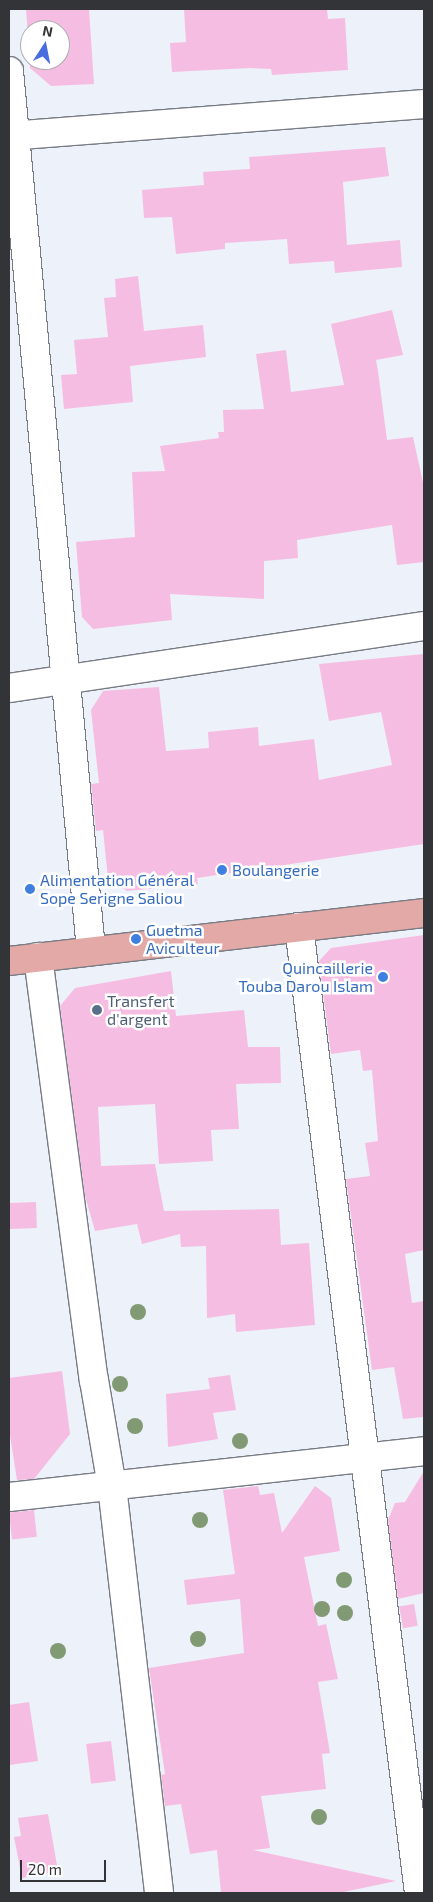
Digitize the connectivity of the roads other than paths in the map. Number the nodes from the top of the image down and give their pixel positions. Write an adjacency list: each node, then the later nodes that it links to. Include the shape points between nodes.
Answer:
1 (9, 71): 3 (street)
2 (424, 104): 3 (street)
3 (13, 135): 5 (street)
4 (424, 626): 5 (street)
5 (65, 681): 6 (street); 9 (street)
6 (9, 688)
7 (424, 913): 8 (main road)
8 (299, 927): 9 (main road); 13 (street, via 345,1272)
9 (91, 950): 10 (main road)
10 (38, 957): 11 (main road); 14 (street, via 94,1380)
11 (9, 960)
12 (424, 1451): 13 (street)
13 (364, 1460): 14 (street, via 255,1467); 17 (street)
14 (112, 1486): 15 (street); 16 (street)
15 (9, 1497)
16 (159, 1893)
17 (419, 1893)

